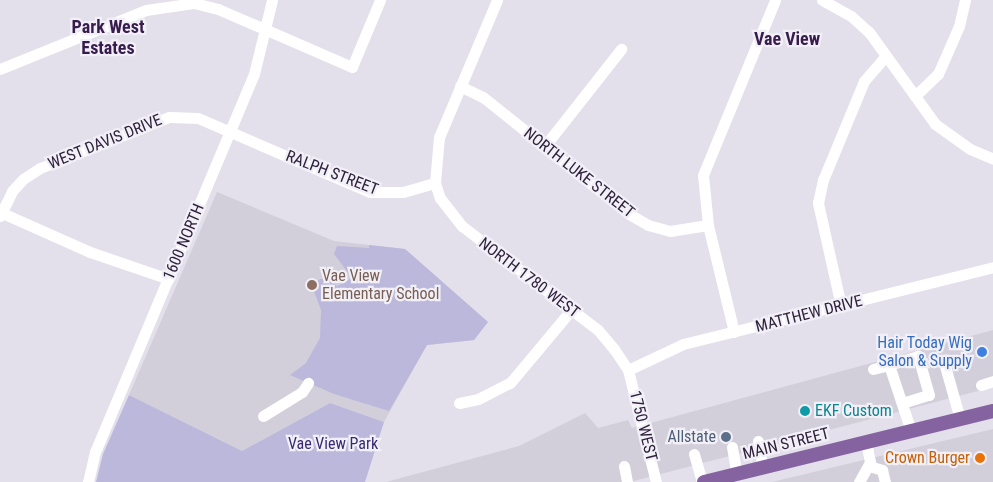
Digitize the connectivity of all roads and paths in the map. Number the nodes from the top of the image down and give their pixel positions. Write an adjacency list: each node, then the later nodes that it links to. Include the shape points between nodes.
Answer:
1 (272, 0): 7 (street, 1600 NORTH)
2 (380, 0): 7 (street, via 352,67)
3 (497, 0): 11 (street)
4 (775, 0): 18 (street, via 709,154 703,175)
5 (822, 0): 9 (street, via 851,16)
6 (966, 0): 12 (street, via 959,26 938,74)
7 (266, 30): 10 (street, via 218,9 194,3 170,4 146,10); 13 (street, 1600 NORTH, via 254,74)
8 (621, 49): 14 (street)
9 (886, 56): 12 (street); 21 (street, via 864,81 822,180 818,203)
10 (0, 69)
11 (460, 86): 14 (street, NORTH LUKE STREET, via 483,98); 16 (street, via 439,137)
12 (915, 96): 15 (street, via 935,124 970,149)
13 (231, 133): 16 (street, RALPH STREET, via 370,192 403,192); 17 (street, WEST DAVIS DRIVE, via 198,118 184,116 147,123 40,168 22,179); 20 (street, 1600 NORTH)
14 (544, 147): 18 (street, NORTH LUKE STREET, via 629,214 648,225 670,231)
15 (993, 159)
16 (435, 183): 22 (street, NORTH 1780 WEST, via 440,198 462,226)
17 (0, 214): 20 (street, via 90,252)
18 (708, 225): 23 (street)
19 (993, 267): 21 (street, MATTHEW DRIVE)
20 (168, 278): 45 (street, 1600 NORTH, via 94,452)
21 (840, 306): 23 (street, MATTHEW DRIVE)
22 (571, 310): 27 (street, NORTH 1780 WEST, via 598,330); 31 (street, via 510,383 487,396)
23 (734, 332): 27 (street, MATTHEW DRIVE, via 683,344)
24 (889, 365): 26 (street); 32 (street); 32 (street, via 918,356 929,395)
25 (944, 366): 35 (street)
26 (873, 369)
27 (628, 370): 47 (street, 1750 WEST)
28 (993, 381): 30 (street)
29 (308, 383): 34 (street, via 302,392)
30 (981, 385)
31 (459, 403)
32 (902, 403): 36 (street)
33 (993, 411): 35 (main road, MAIN STREET)
34 (263, 416)
35 (960, 419): 36 (main road, MAIN STREET)
36 (911, 431): 38 (main road, MAIN STREET)
37 (758, 441): 43 (street)
38 (866, 442): 42 (street); 43 (main road, MAIN STREET)
39 (732, 447): 44 (street)
40 (694, 454): 48 (street)
41 (624, 466): 46 (street)
42 (869, 466): 49 (street); 50 (street, via 882,470)
43 (763, 468): 44 (main road, MAIN STREET)
44 (737, 474): 48 (main road, MAIN STREET)
45 (88, 482)
46 (627, 482)
47 (656, 482)
48 (703, 482)
49 (859, 482)
50 (885, 482)

